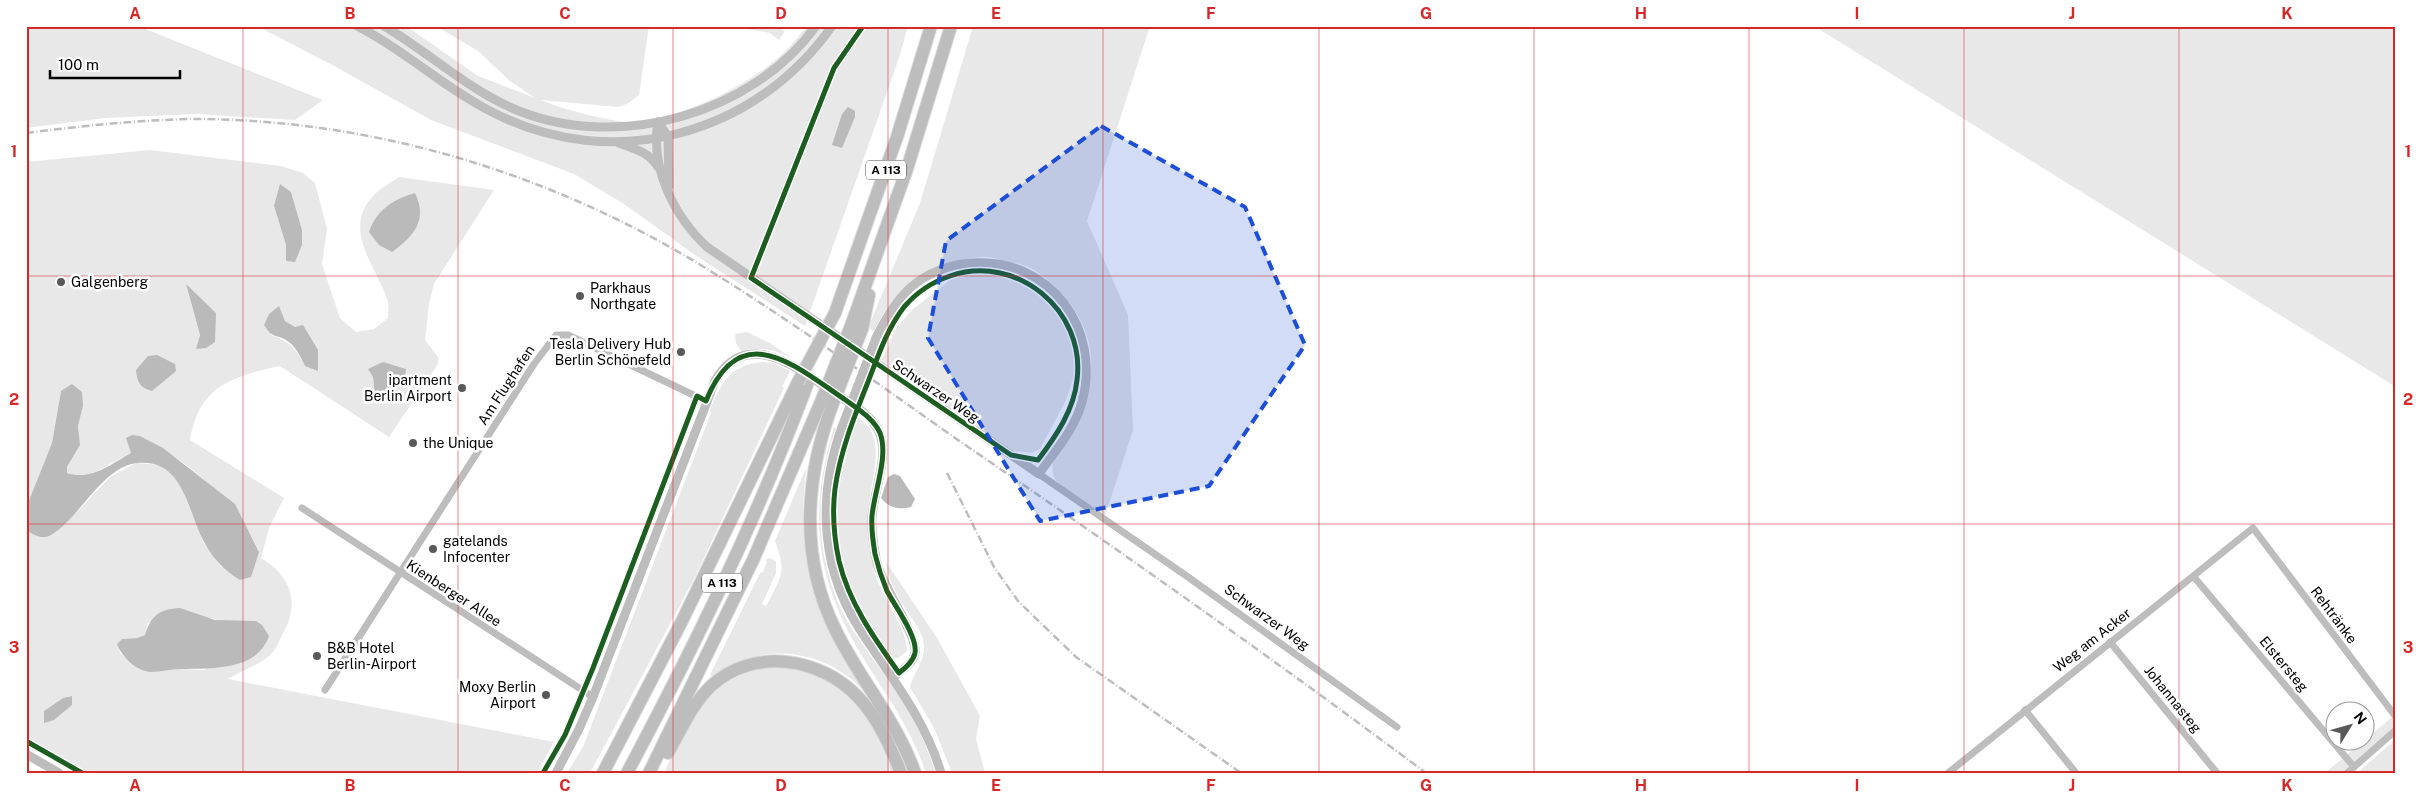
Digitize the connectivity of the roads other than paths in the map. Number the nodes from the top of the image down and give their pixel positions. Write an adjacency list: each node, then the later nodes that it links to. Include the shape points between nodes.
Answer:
1 (358, 26): 10 (street, via 396,48 469,100 513,122 566,138)
2 (384, 26): 7 (street, via 471,86 518,111 570,125 616,126)
3 (816, 26): 7 (street, via 787,59 746,88 694,112)
4 (832, 26): 8 (street, via 797,68 766,93 724,118)
5 (931, 26): 13 (highway, A 113, bridge, via 891,155 835,313)
6 (951, 26): 14 (highway, A 113, bridge, via 857,326)
7 (658, 122): 8 (street); 9 (street, Schwarzer Weg)
8 (668, 136): 9 (street); 12 (street, Schwarzer Weg)
9 (655, 138): 10 (street); 11 (street, Schwarzer Weg)
10 (616, 142): 11 (street, via 645,153 653,159)
11 (661, 174): 12 (street, Schwarzer Weg)
12 (669, 191): 16 (street, Schwarzer Weg, via 681,218 707,247)
13 (802, 384): 33 (highway); 34 (highway, A 113, via 774,467 720,587)
14 (828, 400): 35 (highway, A 113); 38 (highway, via 810,500 809,531 813,559 836,630 898,732)
15 (706, 401): 19 (street, Am Flughafen, via 568,335 556,335 534,364); 22 (street, via 718,376 736,360 750,354 768,354 790,363 871,420 883,447 872,517 877,565 913,637 916,652 912,661); 24 (street)
16 (1039, 474): 22 (street, bridge, via 1065,438 1082,404 1087,375 1084,346 1076,320 1048,286 1006,265 964,263 927,276 898,301 876,338 831,461 825,509 828,550 840,592 858,626); 27 (street, Schwarzer Weg)
17 (302, 508): 19 (street, Kienberger Allee)
18 (2253, 528): 20 (street, Weg am Acker); 26 (street, Rehtränke)
19 (400, 573): 23 (street, Am Flughafen); 24 (street, Kienberger Allee)
20 (2194, 577): 21 (street, Weg am Acker); 30 (street, Elstersteg)
21 (2110, 642): 25 (street, Weg am Acker); 42 (street, Johannasteg)
22 (893, 677): 39 (street, via 913,708)
23 (325, 690)
24 (593, 697): 32 (street)
25 (2025, 710): 40 (street, Weg am Acker); 41 (street)
26 (2396, 717)
27 (1397, 727)
28 (2396, 730): 30 (street)
29 (26, 754): 31 (street)
30 (2354, 767): 43 (street)
31 (59, 773)
32 (556, 773)
33 (602, 773)
34 (627, 773)
35 (649, 773)
36 (658, 773): 37 (highway, via 695,705 712,686 733,670 763,661 797,663 824,671 847,686 883,733)
37 (901, 773)
38 (915, 773)
39 (941, 773)
40 (1948, 773)
41 (2076, 773)
42 (2217, 773)
43 (2348, 773)

